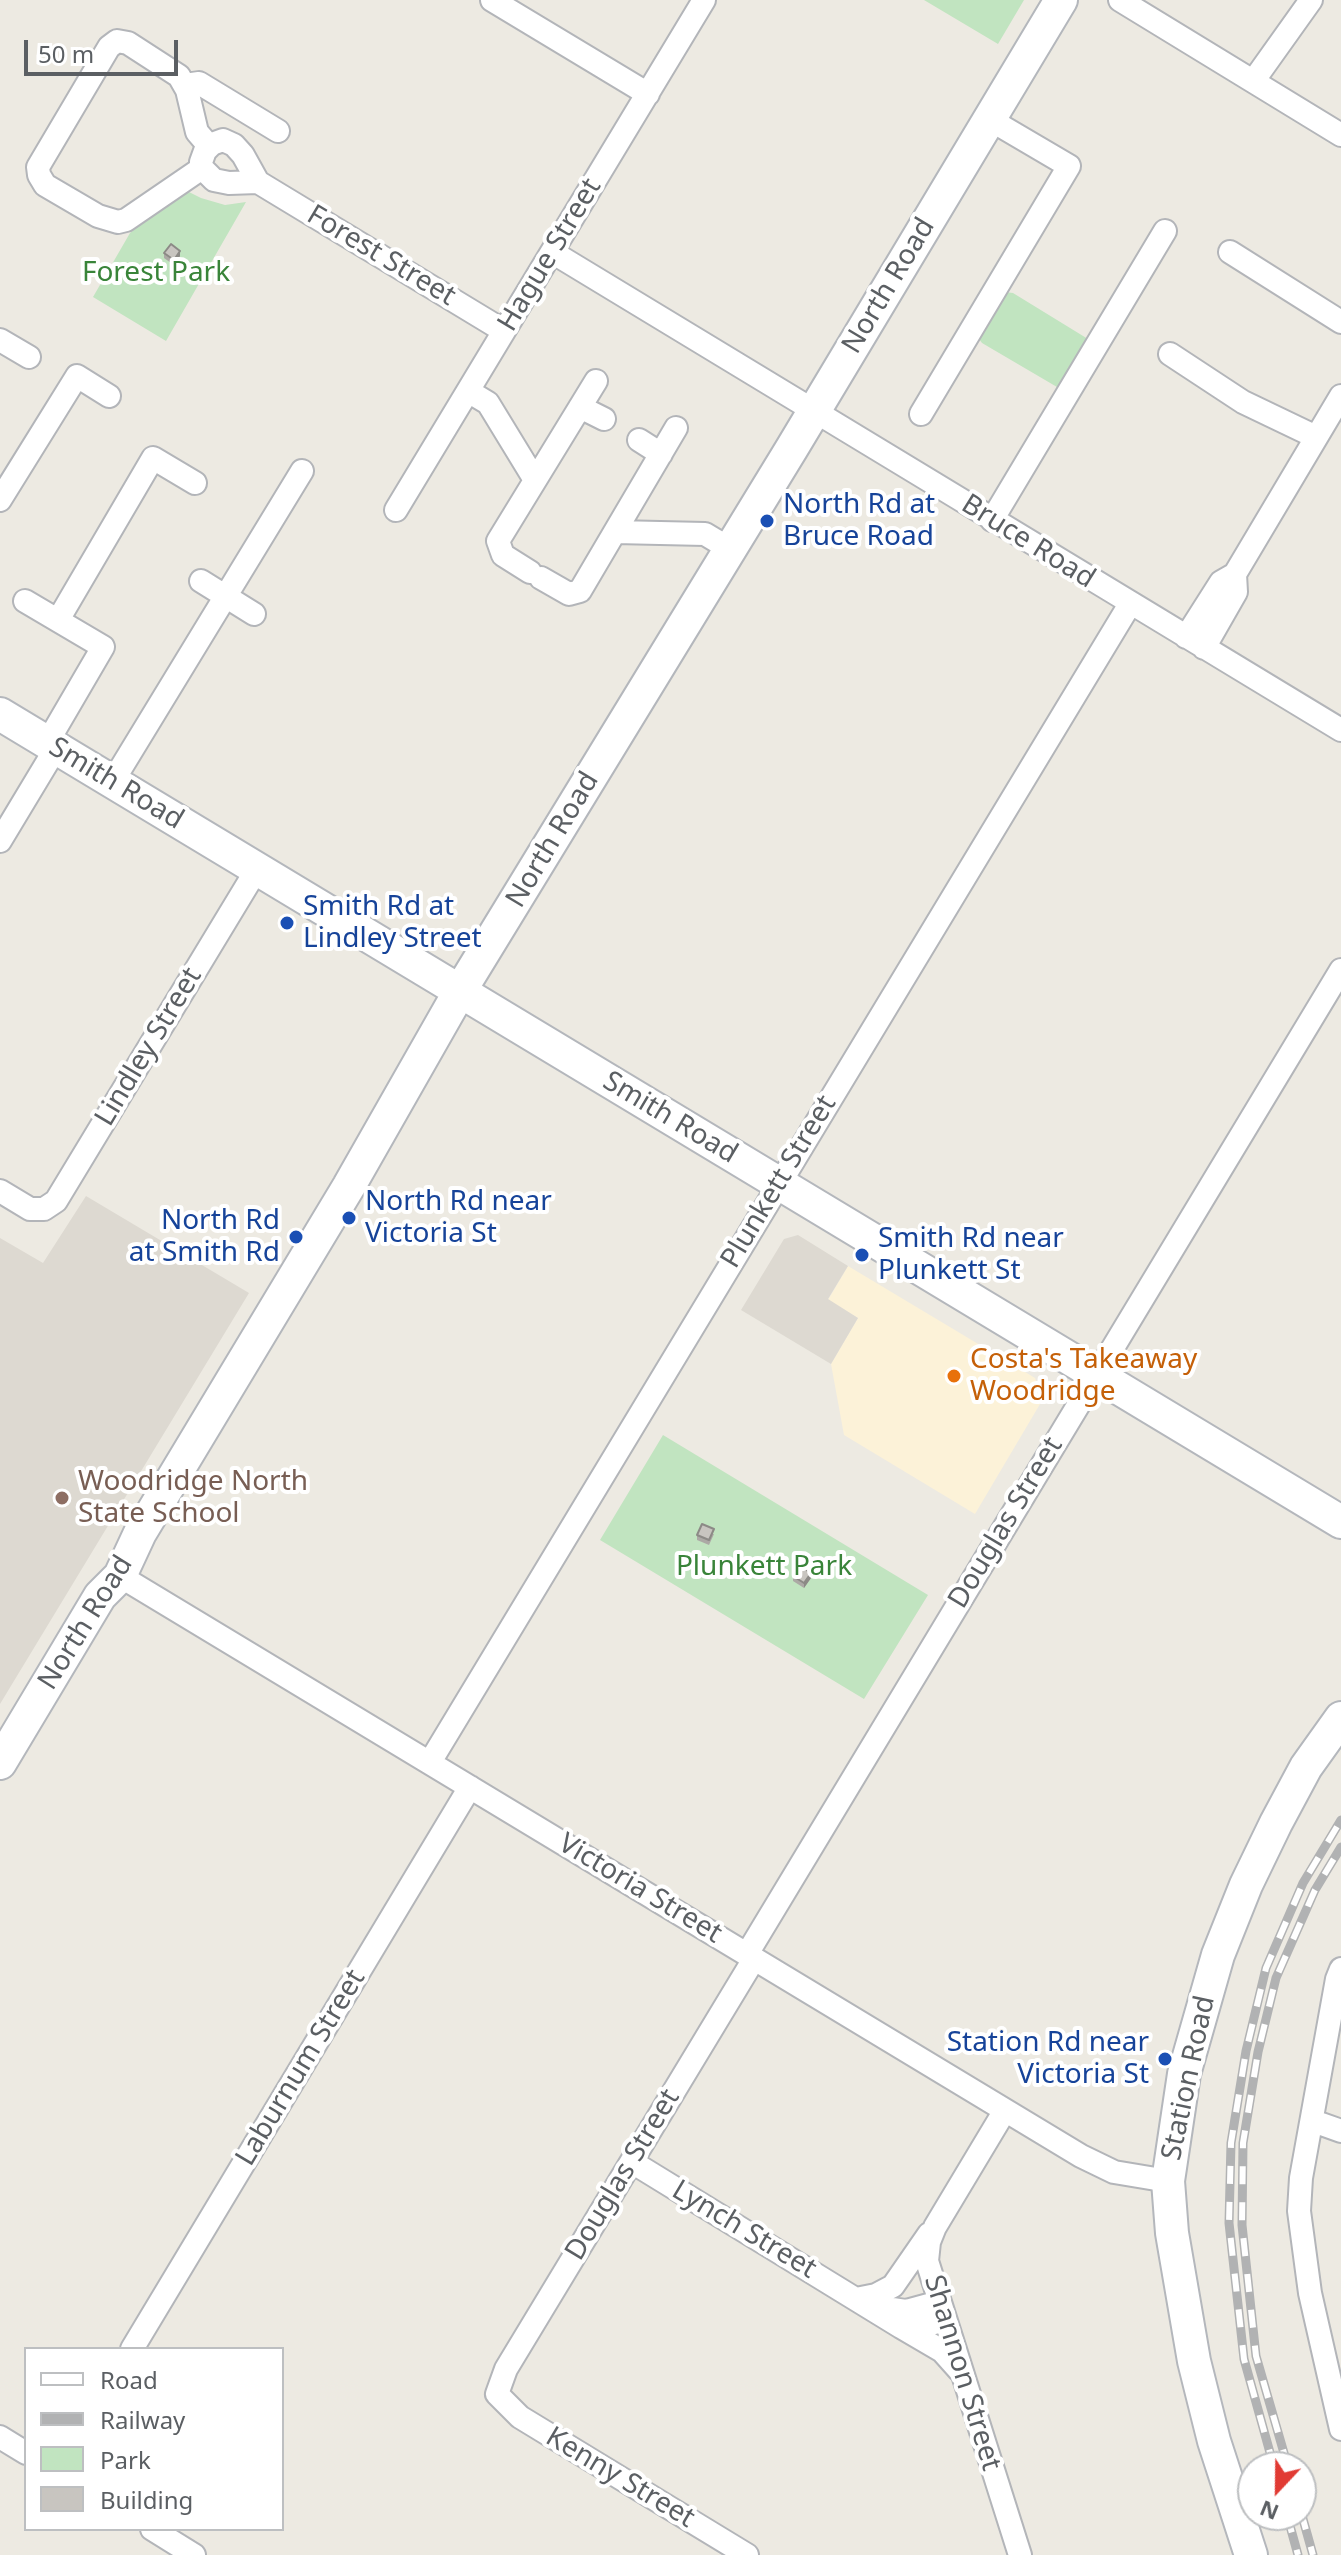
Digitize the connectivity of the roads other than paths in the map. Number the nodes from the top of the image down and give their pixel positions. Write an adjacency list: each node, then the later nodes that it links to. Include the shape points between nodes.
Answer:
1 (492, 0): 8 (street)
2 (704, 0): 8 (street, Hague Street)
3 (1061, 0): 9 (street, North Road)
4 (1120, 0): 6 (street)
5 (1311, 0): 6 (street)
6 (1254, 80): 11 (street)
7 (185, 85): 10 (street, via 199,83); 12 (street, via 197,132); 13 (street, via 174,71 123,40 112,43 40,160 39,175 71,201 118,222)
8 (648, 94): 16 (street, Hague Street)
9 (989, 119): 28 (street, North Road); 29 (street, via 1069,166)
10 (278, 131)
11 (1341, 135)
12 (209, 146): 13 (street); 14 (street, Forest Street, via 223,140 234,145)
13 (202, 168): 14 (street, Forest Street, via 214,180)
14 (258, 182): 19 (street, Forest Street)
15 (1165, 231): 40 (street)
16 (552, 252): 19 (street, Hague Street); 28 (street, Bruce Road)
17 (1230, 252): 18 (street)
18 (1341, 322)
19 (504, 331): 24 (street, Hague Street)
20 (0, 340): 22 (street)
21 (1170, 354): 32 (street, via 1243,402)
22 (29, 357)
23 (596, 381): 27 (street)
24 (468, 391): 36 (street, via 488,403); 39 (street, Hague Street)
25 (109, 396): 38 (street, via 77,376)
26 (1341, 396): 32 (street)
27 (580, 407): 30 (street); 36 (street)
28 (813, 412): 40 (street, Bruce Road); 42 (street, North Road)
29 (921, 414)
30 (604, 419)
31 (676, 428): 34 (street)
32 (1316, 437): 49 (street, via 1235,574 1221,582)
33 (639, 440): 34 (street)
34 (661, 454): 41 (street)
35 (302, 471): 44 (street)
36 (535, 480): 41 (street, via 498,541 503,555 569,594 580,591)
37 (195, 483): 48 (street, via 153,458)
38 (0, 500)
39 (396, 510)
40 (992, 520): 46 (street, Bruce Road)
41 (615, 532): 42 (street, via 705,534)
42 (730, 549): 57 (street, North Road)
43 (201, 581): 44 (street)
44 (227, 598): 47 (street); 53 (street)
45 (25, 601): 48 (street)
46 (1130, 604): 49 (street, Bruce Road); 58 (street, Plunkett Street)
47 (254, 614)
48 (58, 620): 52 (street, via 103,647)
49 (1195, 643): 51 (street, Bruce Road)
50 (0, 714): 52 (street, Smith Road)
51 (1341, 730)
52 (52, 746): 53 (street, Smith Road); 54 (street)
53 (113, 781): 55 (street, Smith Road)
54 (0, 841)
55 (257, 869): 57 (street, Smith Road); 59 (street, Lindley Street, via 56,1201 44,1209 30,1209)
56 (1341, 970): 60 (street, Douglas Street)
57 (460, 991): 58 (street, Smith Road); 62 (street, North Road, via 140,1533)
58 (778, 1184): 60 (street, Smith Road); 64 (street, Plunkett Street)
59 (0, 1191)
60 (1095, 1374): 61 (street, Smith Road); 67 (street, Douglas Street)
61 (1341, 1522)
62 (120, 1576): 64 (street, Victoria Street); 65 (street, North Road, via 100,1596)
63 (1341, 1718): 73 (street, Station Road, via 1276,1823 1218,1955 1184,2074)
64 (430, 1762): 66 (street, Victoria Street)
65 (0, 1763)
66 (470, 1787): 67 (street, Victoria Street); 78 (street, Laburnum Street)
67 (751, 1956): 69 (street, Victoria Street); 72 (street, Douglas Street)
68 (1341, 1969): 70 (street)
69 (1004, 2112): 73 (street, Victoria Street, via 1114,2172); 74 (street, Shannon Street)
70 (1313, 2121): 71 (street); 81 (street, via 1301,2178 1302,2245)
71 (1341, 2131)
72 (632, 2162): 75 (street, Lynch Street); 80 (street, Douglas Street, via 506,2369)
73 (1168, 2181): 88 (street, Station Road, via 1194,2361)
74 (935, 2227): 75 (street, via 896,2283); 76 (street, Shannon Street, via 927,2261)
75 (859, 2300): 76 (street, Lynch Street, via 900,2311); 77 (street, Lynch Street)
76 (942, 2311): 77 (street, via 915,2328); 79 (street, Shannon Street)
77 (899, 2326): 79 (street, Lynch Street, via 942,2351)
78 (133, 2347)
79 (962, 2374): 87 (street, Shannon Street)
80 (497, 2394): 86 (street, Kenny Street, via 520,2417)
81 (1341, 2429)
82 (0, 2437): 83 (street)
83 (24, 2452)
84 (155, 2531): 85 (street)
85 (194, 2555)
86 (747, 2555)
87 (1020, 2555)
88 (1251, 2555)

